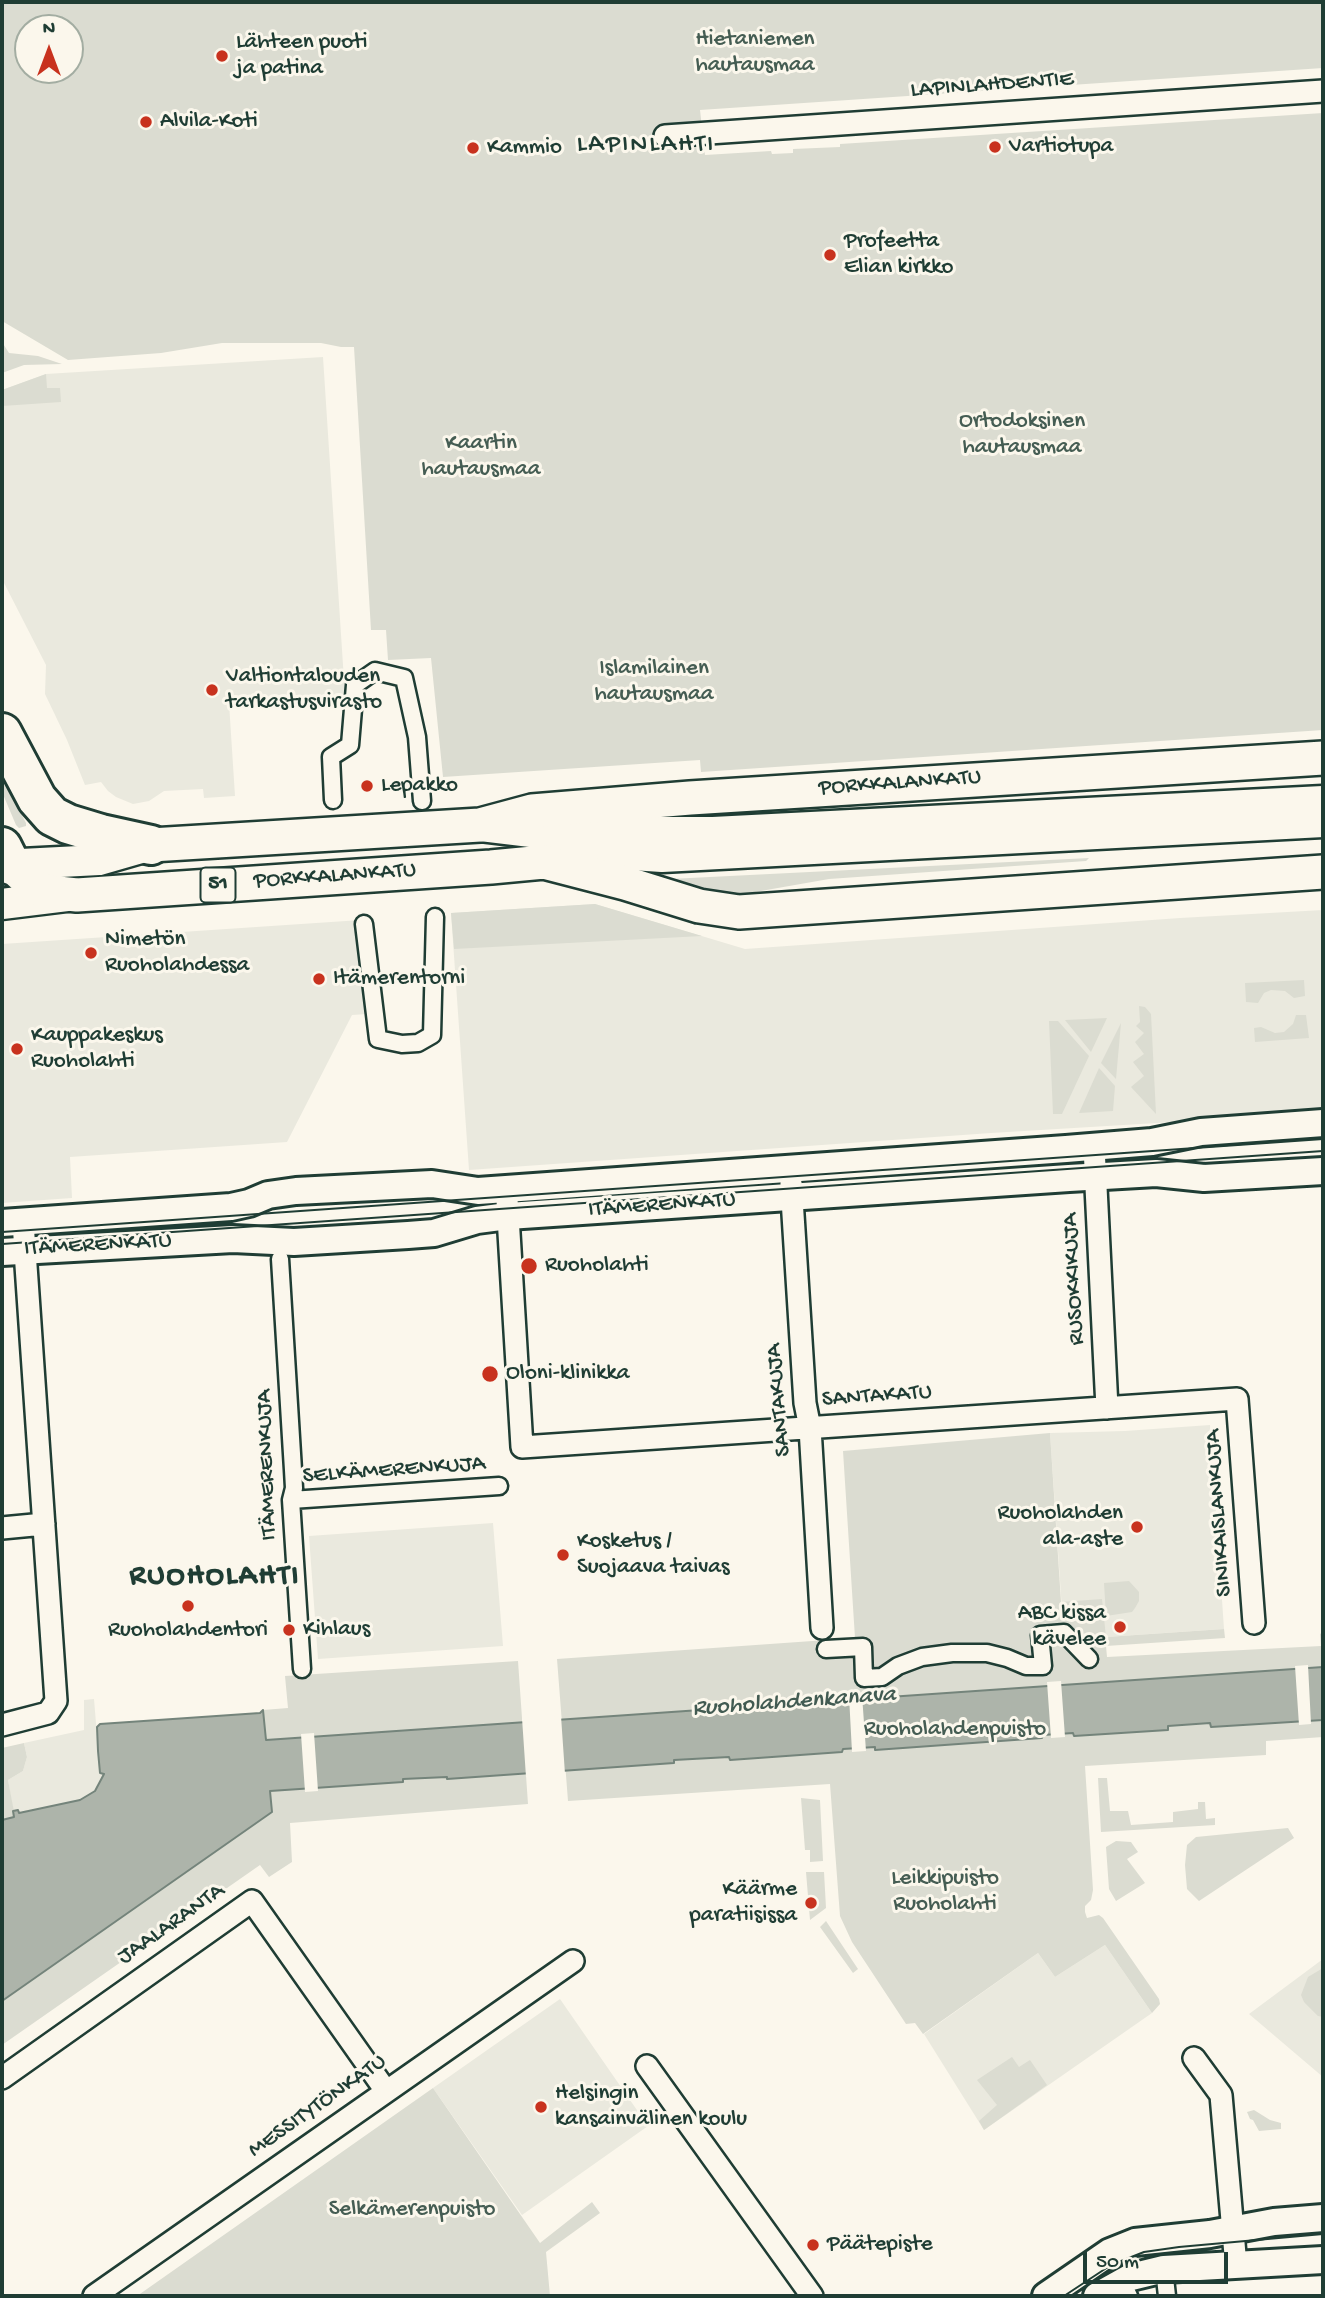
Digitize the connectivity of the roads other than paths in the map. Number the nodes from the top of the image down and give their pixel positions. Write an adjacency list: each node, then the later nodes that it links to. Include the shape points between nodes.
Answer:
1 (1323, 91): 2 (street, LAPINLAHDENTIE)
2 (665, 136)
3 (2, 733): 11 (highway, 51, via 37,799 52,816 90,831)
4 (1323, 758): 10 (main road, PORKKALANKATU, via 690,797 532,811)
5 (333, 800): 6 (street, via 331,757 350,745 355,685 375,671 404,678)
6 (422, 801)
7 (1323, 801): 8 (main road, PORKKALANKATU / 51)
8 (1181, 818): 9 (main road, PORKKALANKATU); 10 (main road, PORKKALANKATU / 51, via 713,832 531,832); 13 (main road, PORKKALANKATU, via 662,857 603,853)
9 (1323, 821)
10 (480, 825): 11 (main road, PORKKALANKATU / 51)
11 (151, 845): 12 (main road, PORKKALANKATU, via 99,860)
12 (5, 859): 15 (main road, 51, via 35,887)
13 (544, 862): 14 (main road, PORKKALANKATU, via 699,906 739,912); 15 (main road, PORKKALANKATU / 51)
14 (1323, 872)
15 (77, 895): 16 (main road, PORKKALANKATU)
16 (2, 904)
17 (435, 917): 18 (street, via 432,1035 418,1044 378,1039)
18 (364, 924)
19 (1323, 1123): 20 (street, ITÄMERENKATU, via 1201,1132)
20 (1094, 1147): 21 (street, ITÄMERENKATU); 23 (street, RUSOKKIKUJA)
21 (790, 1169): 24 (street, ITÄMERENKATU); 25 (street, SANTAKUJA)
22 (1323, 1171): 23 (street, ITÄMERENKATU, via 1204,1178 1156,1173)
23 (1096, 1177): 25 (street, ITÄMERENKATU); 31 (street, RUSOKKIKUJA)
24 (506, 1188): 26 (street); 27 (street, ITÄMERENKATU, via 478,1191 432,1184 296,1191 231,1207)
25 (791, 1198): 26 (street, ITÄMERENKATU); 32 (street, SANTAKUJA)
26 (508, 1216): 28 (street, ITÄMERENKATU, via 408,1236 294,1242 222,1239); 32 (street, SANTAKATU, via 522,1447)
27 (12, 1222): 28 (street)
28 (13, 1251): 35 (street)
29 (280, 1259): 34 (street, ITÄMERENKUJA, via 294,1479)
30 (1237, 1399): 31 (street, SANTAKATU); 37 (street, SINIKAISLANKUJA)
31 (1107, 1408): 32 (street, SANTAKATU)
32 (810, 1428): 38 (street, SANTAKUJA)
33 (499, 1486): 34 (street, SELKÄMERENKUJA)
34 (291, 1500): 41 (street, ITÄMERENKUJA)
35 (44, 1524): 36 (street); 42 (street, via 56,1701 48,1713)
36 (2, 1528)
37 (1254, 1622)
38 (822, 1628)
39 (826, 1649): 40 (street, via 863,1647 864,1678 882,1677 922,1657 952,1653 987,1653 1026,1666 1043,1666 1040,1634 1064,1633)
40 (1087, 1659)
41 (302, 1669)
42 (2, 1725)
43 (573, 1961): 47 (street, MESSITYTÖNKATU)
44 (1194, 2058): 49 (street, via 1222,2095)
45 (647, 2066): 55 (street)
46 (2, 2078): 47 (street, JAALARANTA, via 252,1902)
47 (386, 2091): 54 (street, MESSITYTÖNKATU)
48 (1323, 2218): 49 (street)
49 (1233, 2230): 51 (street); 56 (street, via 1123,2246)
50 (1323, 2260): 51 (street)
51 (1236, 2266): 52 (street)
52 (1164, 2269): 53 (street, via 1131,2277); 57 (street)
53 (1099, 2295)
54 (94, 2296)
55 (812, 2296)
56 (1046, 2296)
57 (1167, 2296)

